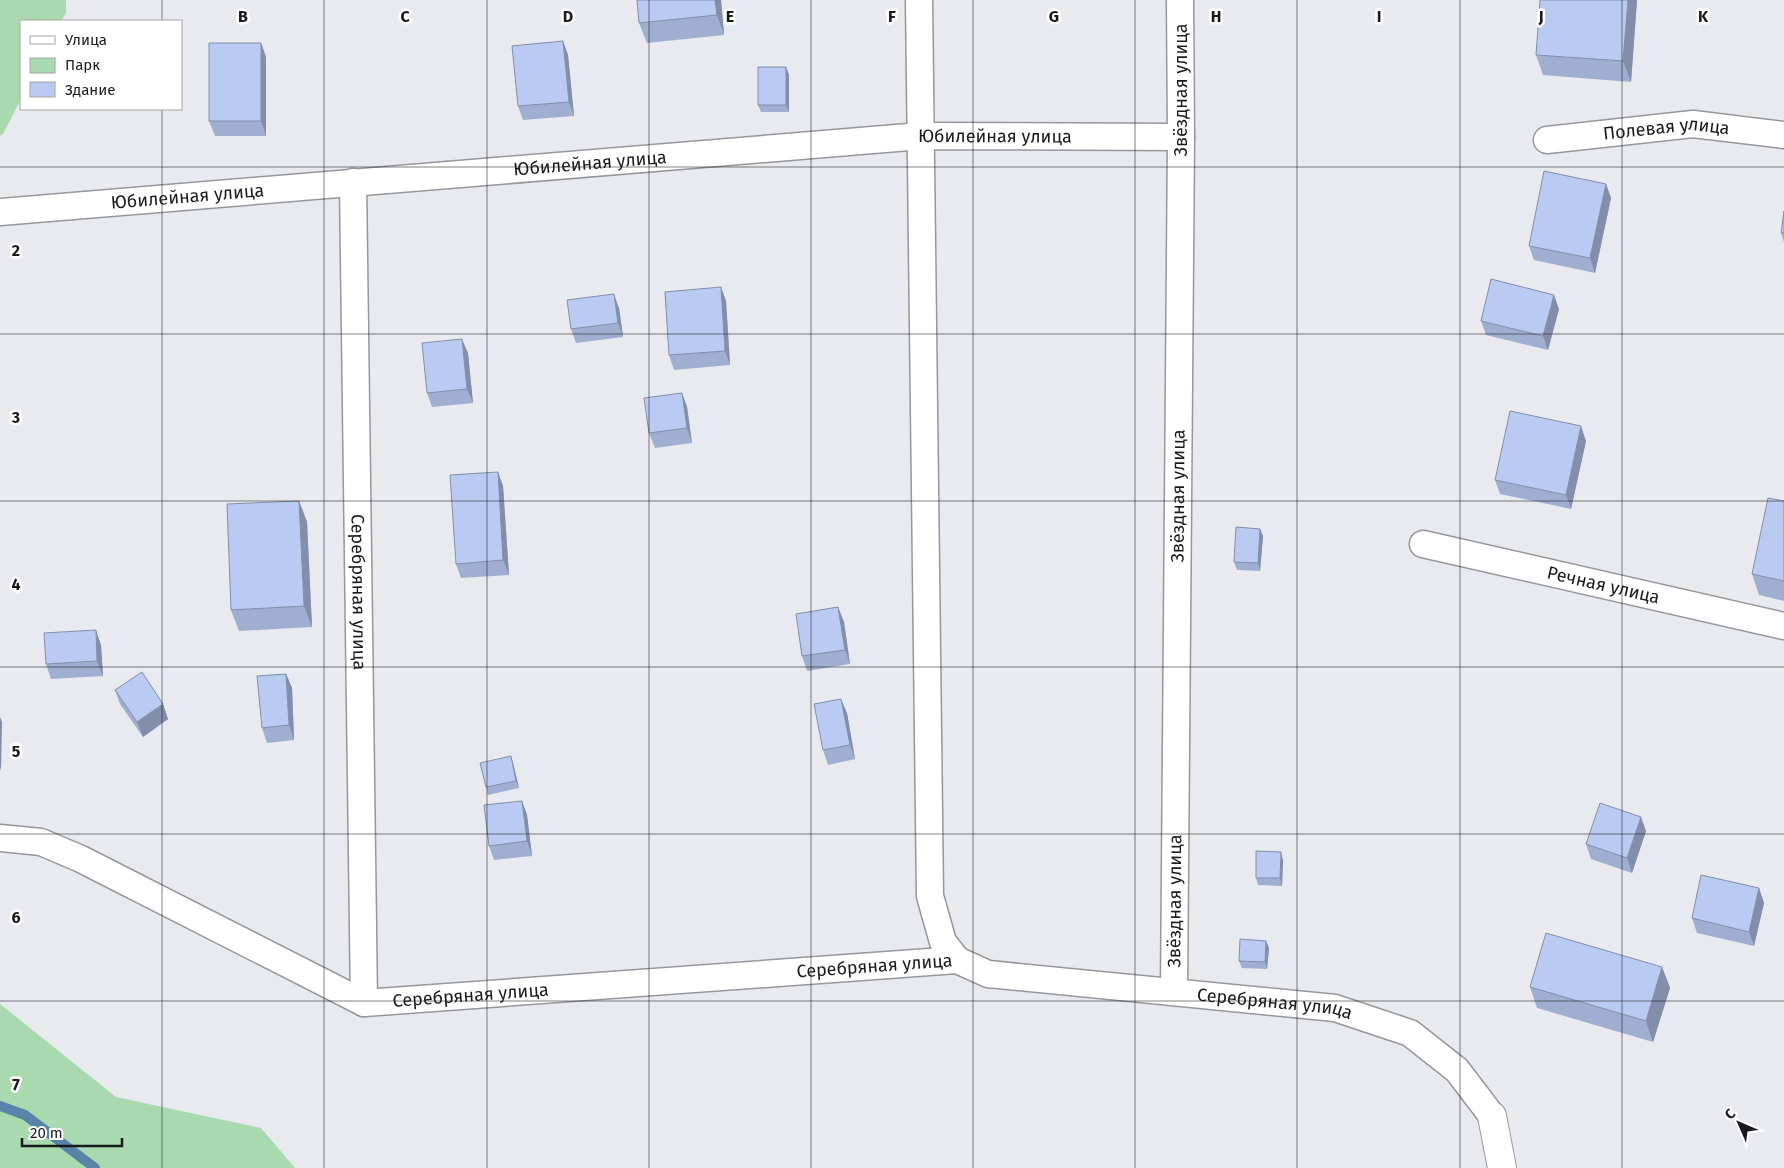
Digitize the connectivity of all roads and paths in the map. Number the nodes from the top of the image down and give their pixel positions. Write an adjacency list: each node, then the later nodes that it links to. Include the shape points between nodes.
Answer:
1 (919, 0): 4 (street)
2 (1180, 0): 5 (street, Звёздная улица)
3 (1784, 135): 6 (street, Полевая улица, via 1693,124)
4 (921, 136): 5 (street, Юбилейная улица); 7 (street, Юбилейная улица); 12 (street, via 930,896 943,942)
5 (1181, 137): 13 (street, Звёздная улица)
6 (1547, 140)
7 (353, 182): 8 (street, Юбилейная улица); 14 (street, Серебряная улица)
8 (0, 212)
9 (1423, 544): 10 (street, Речная улица)
10 (1784, 626)
11 (0, 838): 14 (street, via 41,842 81,859)
12 (957, 960): 13 (street, Серебряная улица, via 988,974); 14 (street, Серебряная улица)
13 (1174, 991): 15 (street, Серебряная улица, via 1335,1008 1410,1033 1457,1070)
14 (364, 1003)
15 (1492, 1116): 16 (street)
16 (1502, 1168)

